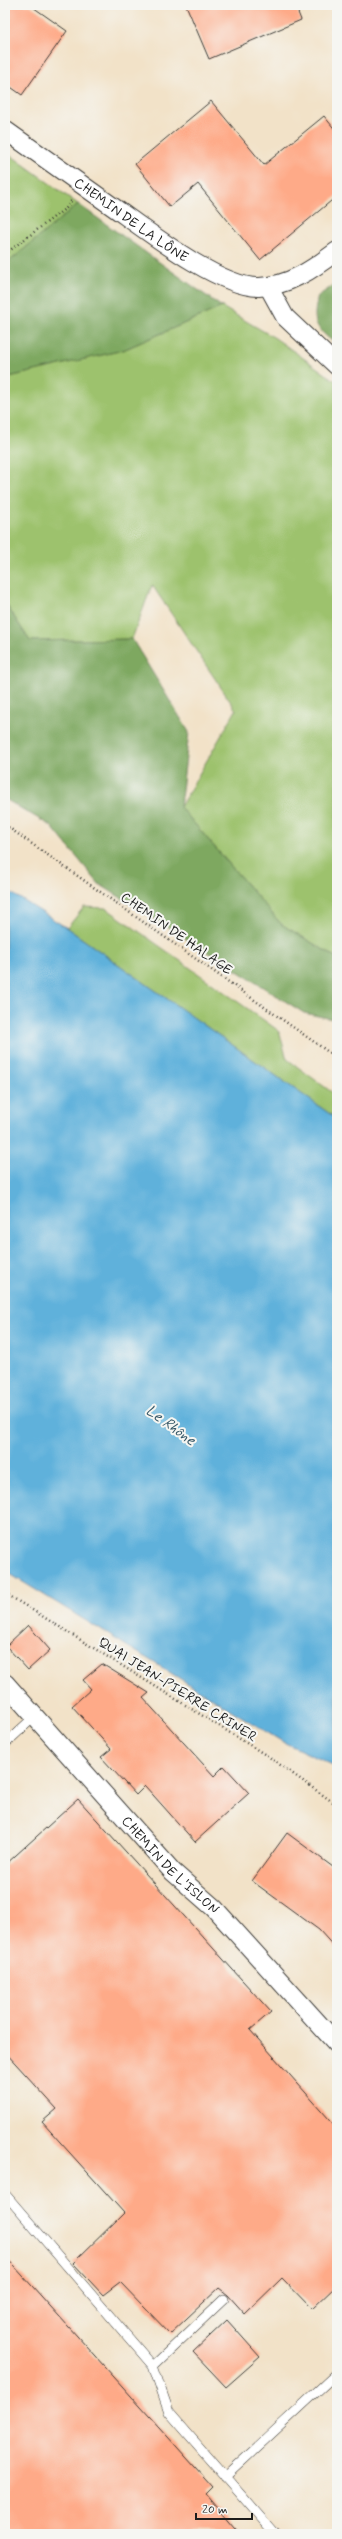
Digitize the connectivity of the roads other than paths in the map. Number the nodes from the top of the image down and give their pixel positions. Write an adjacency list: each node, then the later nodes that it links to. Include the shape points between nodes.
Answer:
1 (5, 130): 3 (street, CHEMIN DE LA LÔNE, via 181,254 223,278 257,287)
2 (337, 251): 3 (street, CHEMIN DE LA LÔNE, via 313,269 286,283)
3 (268, 286): 4 (street, via 285,318)
4 (337, 366)
5 (5, 1683): 6 (street, CHEMIN DE L'ISLON)
6 (35, 1716): 7 (lane); 8 (street, CHEMIN DE L'ISLON, via 173,1872 214,1908)
7 (5, 1744)
8 (337, 2044)
9 (5, 2194): 11 (lane)
10 (224, 2299): 11 (lane)
11 (153, 2366): 13 (lane, via 169,2412)
12 (337, 2373): 13 (lane)
13 (225, 2477): 14 (lane)
14 (275, 2534)

